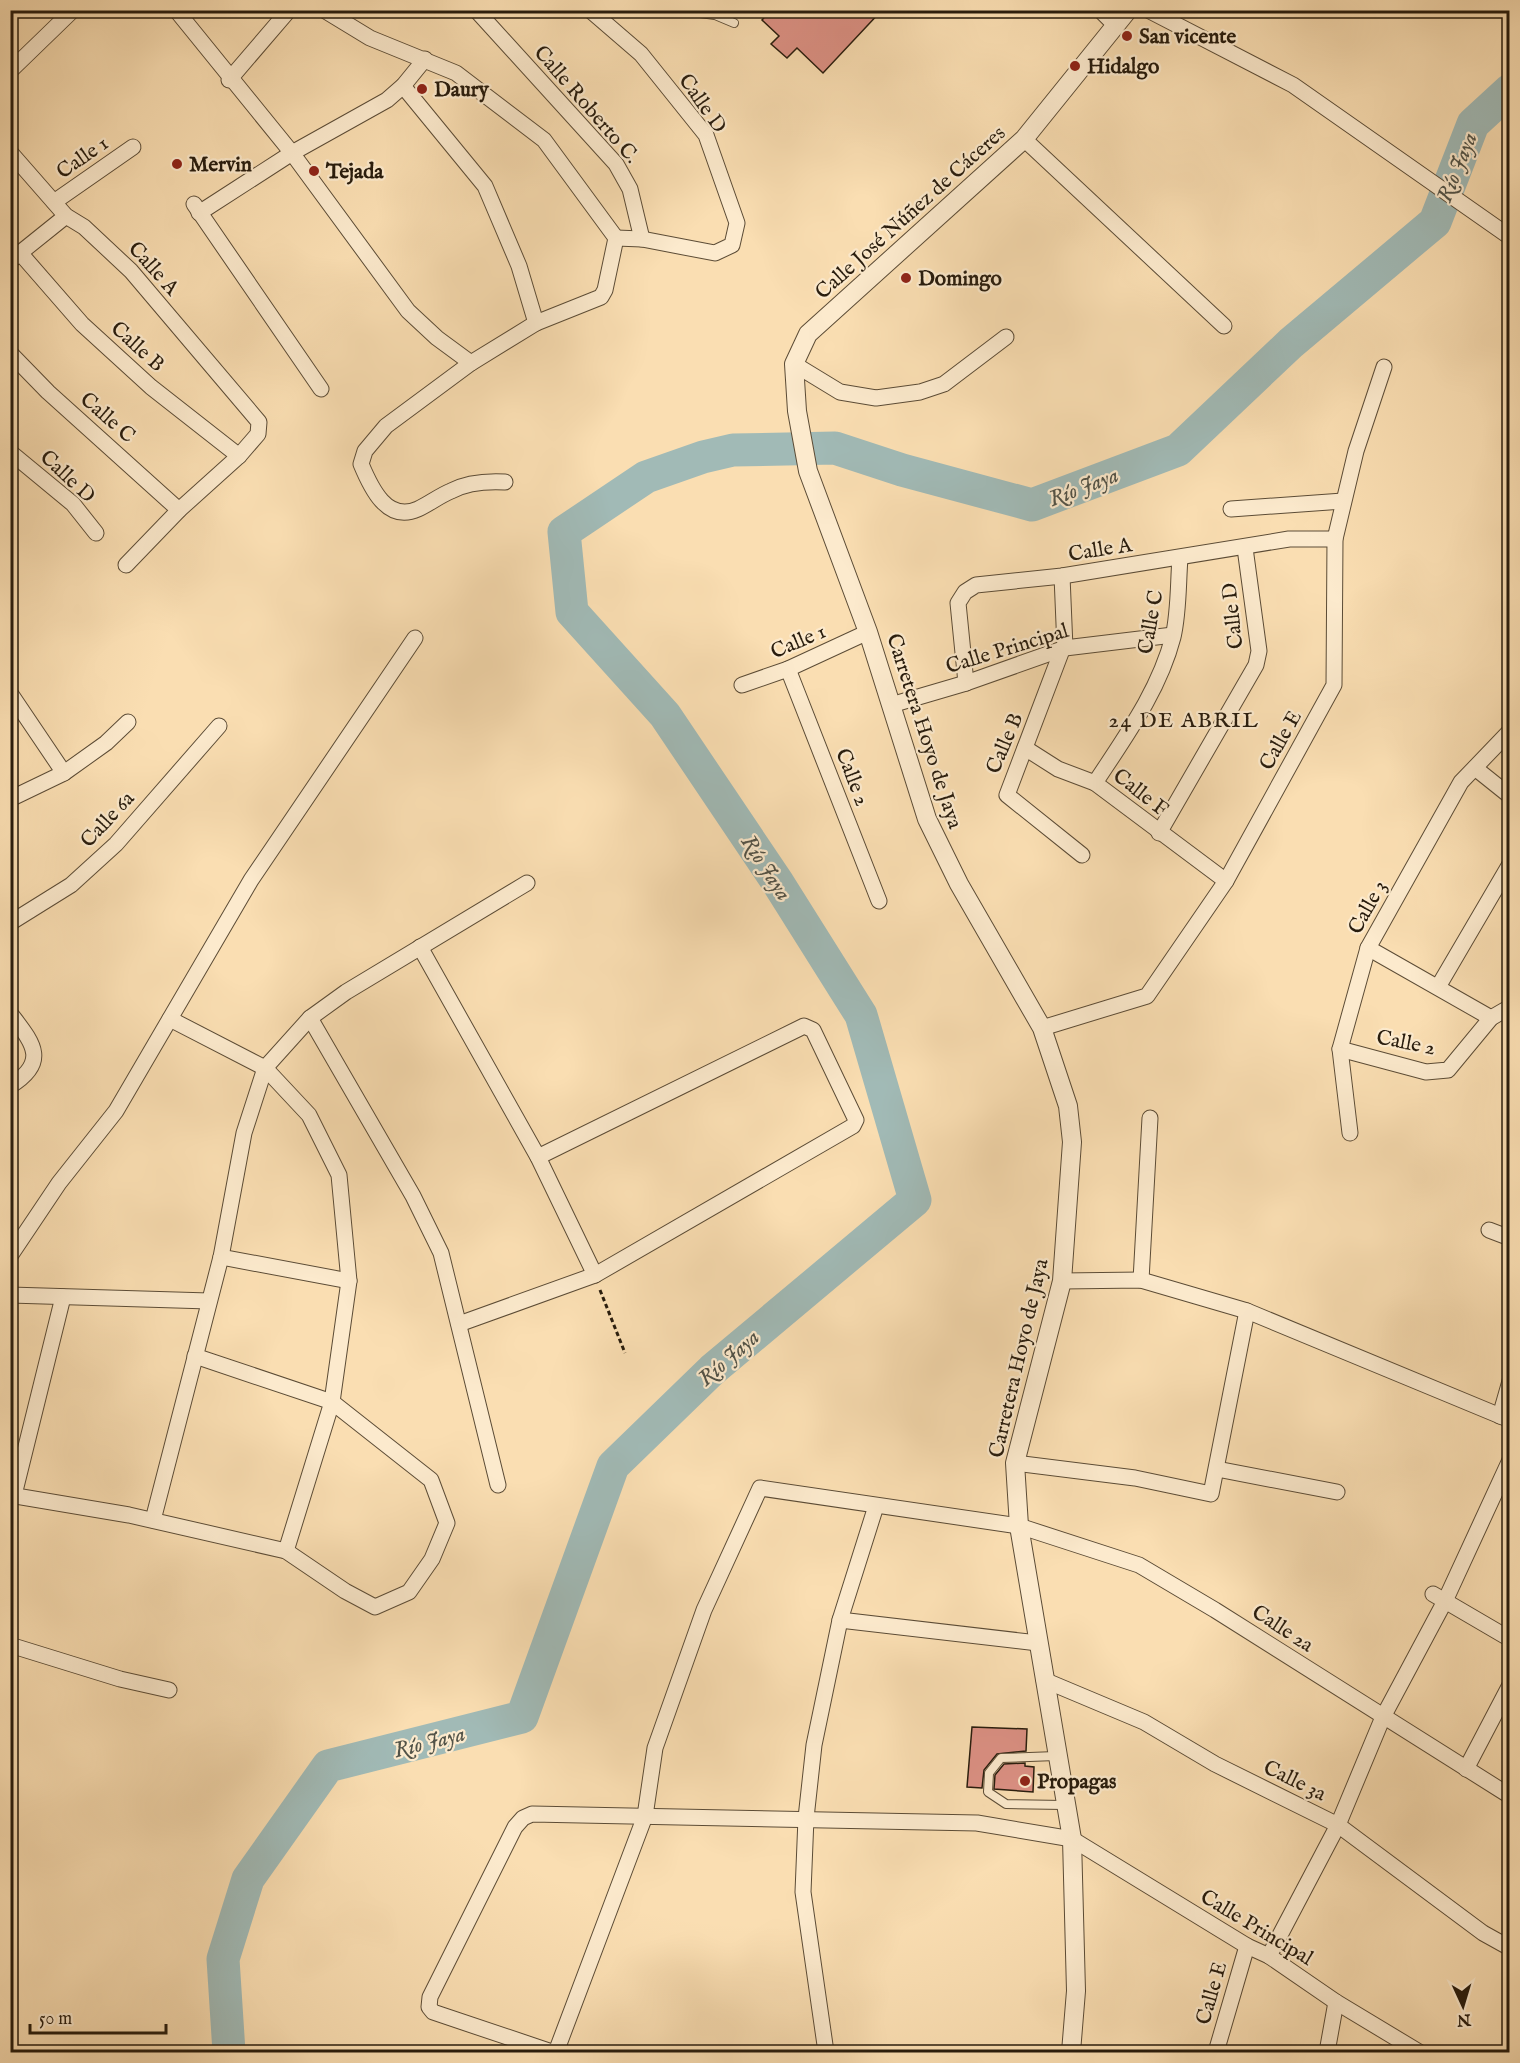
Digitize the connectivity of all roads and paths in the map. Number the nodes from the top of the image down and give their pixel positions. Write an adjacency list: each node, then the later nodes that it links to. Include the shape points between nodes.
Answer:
1 (73, 10): 14 (street)
2 (176, 10): 15 (street)
3 (289, 10): 15 (street)
4 (476, 10): 25 (street, Calle Roberto C., via 616,164 630,189)
5 (590, 10): 25 (street, Calle D, via 641,54 706,135 737,223 732,245 715,253)
6 (678, 10): 11 (lane, via 714,15)
7 (1100, 10): 12 (street)
8 (1128, 10): 12 (street, Calle José Núñez de Cáceres)
9 (1148, 10): 23 (street, via 1293,85)
10 (325, 11): 13 (street, via 370,38)
11 (734, 23)
12 (1115, 25): 17 (street, Calle José Núñez de Cáceres)
13 (425, 59): 16 (street); 24 (street, via 456,73 544,140)
14 (10, 71)
15 (229, 80): 20 (street)
16 (403, 86): 20 (street, via 387,100); 27 (street, via 485,186 519,266)
17 (1023, 139): 28 (street); 32 (street, Calle José Núñez de Cáceres, via 808,334)
18 (134, 147): 21 (street, Calle 1)
19 (10, 152): 21 (street, Calle A)
20 (292, 153): 31 (street, via 408,311); 34 (street, via 196,208)
21 (54, 202): 22 (street, Calle A)
22 (66, 216): 26 (street); 36 (street, Calle A, via 84,227 131,271 259,422 258,434)
23 (1509, 237)
24 (616, 238): 25 (street); 27 (street, via 601,297)
25 (642, 239)
26 (16, 258): 36 (street, Calle B, via 107,348)
27 (536, 323): 31 (street)
28 (1224, 326)
29 (1006, 337): 32 (street, via 944,384 876,398 840,392)
30 (10, 353): 41 (street, Calle C)
31 (471, 363): 38 (street, via 386,426 364,451 361,464 380,498 388,508 400,513 418,509 462,486)
32 (794, 364): 37 (street, Calle José Núñez de Cáceres, via 797,411)
33 (1384, 367): 39 (street, Calle E)
34 (321, 389)
35 (10, 452): 42 (street, Calle D, via 73,504)
36 (239, 456): 41 (street)
37 (808, 471): 48 (street, Carretera Hoyo de Jaya)
38 (505, 482)
39 (1343, 501): 40 (street); 43 (street, Calle E)
40 (1231, 509)
41 (179, 510): 46 (street)
42 (96, 533)
43 (1335, 539): 44 (street, Calle A, via 1289,539); 69 (street, Calle E, via 1334,685)
44 (1245, 548): 45 (street, Calle A); 66 (street, Calle D, via 1259,651 1256,665)
45 (1180, 558): 47 (street, Calle A); 49 (street, Calle C)
46 (126, 565)
47 (1062, 576): 51 (street, Calle B); 53 (street, Calle A, via 976,585 965,592 958,603)
48 (868, 632): 52 (street, Calle 1); 56 (street, Carretera Hoyo de Jaya)
49 (1173, 635): 51 (street, Calle Principal); 63 (street, Calle C, via 1162,671)
50 (415, 638): 80 (street, via 251,880)
51 (1064, 649): 53 (street, Calle Principal); 60 (street, Calle B)
52 (788, 669): 54 (street, Calle 1); 71 (street, Calle 2)
53 (966, 683): 56 (street, Calle Principal)
54 (742, 685)
55 (11, 695): 62 (street)
56 (891, 705): 81 (street, Carretera Hoyo de Jaya, via 927,819 959,884)
57 (128, 722): 62 (street)
58 (219, 726): 72 (street, Calle 6a, via 116,844 71,885)
59 (1509, 731): 61 (street, Calle 3)
60 (1024, 748): 63 (street, Calle F, via 1058,769); 67 (street, Calle B, via 1007,795)
61 (1475, 768): 64 (street); 74 (street, Calle 3, via 1461,782)
62 (64, 773): 65 (street)
63 (1095, 783): 66 (street, Calle F)
64 (1509, 796)
65 (10, 799)
66 (1159, 833): 69 (street, Calle F)
67 (1082, 855)
68 (1509, 864): 75 (street)
69 (1226, 881): 81 (street, Calle E, via 1147,996)
70 (527, 883): 73 (street)
71 (879, 901)
72 (10, 923)
73 (420, 947): 78 (street); 87 (street)
74 (1368, 948): 75 (street); 82 (street, Calle 3)
75 (1438, 987): 79 (street)
76 (1509, 1007): 79 (street, Calle 2)
77 (10, 1013): 84 (street, via 33,1042 35,1057)
78 (310, 1018): 83 (street); 100 (street, via 441,1252)
79 (1491, 1018): 82 (street, Calle 2, via 1448,1070 1426,1072)
80 (170, 1019): 83 (street); 90 (street, via 116,1111 59,1183)
81 (1042, 1028): 95 (street, Carretera Hoyo de Jaya, via 1068,1106 1072,1142)
82 (1340, 1048): 86 (street, Calle 3)
83 (265, 1068): 91 (street, via 244,1133); 94 (street, via 309,1115 339,1175)
84 (10, 1086)
85 (1150, 1118): 93 (street)
86 (1350, 1133)
87 (538, 1157): 92 (street); 92 (street, via 804,1026 813,1030 855,1112 853,1126)
88 (1489, 1230): 89 (street)
89 (1509, 1238)
90 (10, 1256)
91 (221, 1257): 94 (street); 98 (street)
92 (595, 1275): 100 (street); 101 (path)
93 (1141, 1280): 95 (street); 99 (street)
94 (348, 1281): 104 (street)
95 (1062, 1281): 107 (street, Carretera Hoyo de Jaya)
96 (10, 1295): 97 (street)
97 (63, 1297): 98 (street); 111 (street)
98 (209, 1301): 102 (street)
99 (1247, 1311): 105 (street); 108 (street)
100 (459, 1324): 109 (street)
101 (625, 1353)
102 (195, 1356): 104 (street); 113 (street)
103 (1509, 1382): 105 (street)
104 (332, 1402): 115 (street); 115 (street, via 431,1480 447,1523 432,1559 409,1592 375,1607)
105 (1505, 1418)
106 (1509, 1460): 116 (street)
107 (1015, 1463): 108 (street, via 1135,1478 1207,1495 1213,1491); 114 (street, Carretera Hoyo de Jaya)
108 (1217, 1469): 110 (street)
109 (498, 1485)
110 (1336, 1492)
111 (12, 1495): 113 (street)
112 (876, 1506): 114 (street, Calle 2a); 117 (street); 129 (street, Calle 2a, via 760,1488 704,1610 655,1748)
113 (153, 1520): 115 (street)
114 (1019, 1526): 119 (street, Carretera Hoyo de Jaya); 124 (street, Calle 2a, via 1139,1565)
115 (286, 1551)
116 (1439, 1597): 118 (street); 124 (street)
117 (840, 1620): 119 (street); 130 (street, via 814,1745)
118 (1509, 1639)
119 (1038, 1643): 121 (street, Carretera Hoyo de Jaya)
120 (10, 1645): 123 (street)
121 (1044, 1680): 125 (street, Carretera Hoyo de Jaya); 131 (street, Calle 3a, via 1144,1722 1215,1764)
122 (1509, 1685): 126 (street)
123 (169, 1690)
124 (1383, 1717): 126 (street, Calle 2a); 131 (street)
125 (1056, 1756): 128 (street, Carretera Hoyo de Jaya); 128 (lane, via 1001,1758 989,1773 988,1792 1006,1804)
126 (1466, 1769): 127 (street, Calle 2a)
127 (1509, 1796)
128 (1064, 1805): 132 (street, Carretera Hoyo de Jaya)
129 (645, 1816): 130 (street); 137 (street); 137 (street, via 532,1814 523,1818 430,1997 433,2012)
130 (806, 1818): 132 (street, via 977,1823); 138 (street, via 803,1892)
131 (1338, 1825): 134 (street, Calle 3a, via 1483,1933); 135 (street)
132 (1072, 1839): 133 (street, Calle Principal); 139 (street, Carretera Hoyo de Jaya, via 1076,1991)
133 (1247, 1946): 135 (street, Calle Principal); 140 (street, Calle E)
134 (1509, 1948)
135 (1269, 1956): 136 (street, Calle Principal)
136 (1336, 2002): 141 (street); 142 (street, Calle Principal)
137 (554, 2052)
138 (826, 2052)
139 (1071, 2052)
140 (1216, 2052)
141 (1326, 2052)
142 (1419, 2052)

